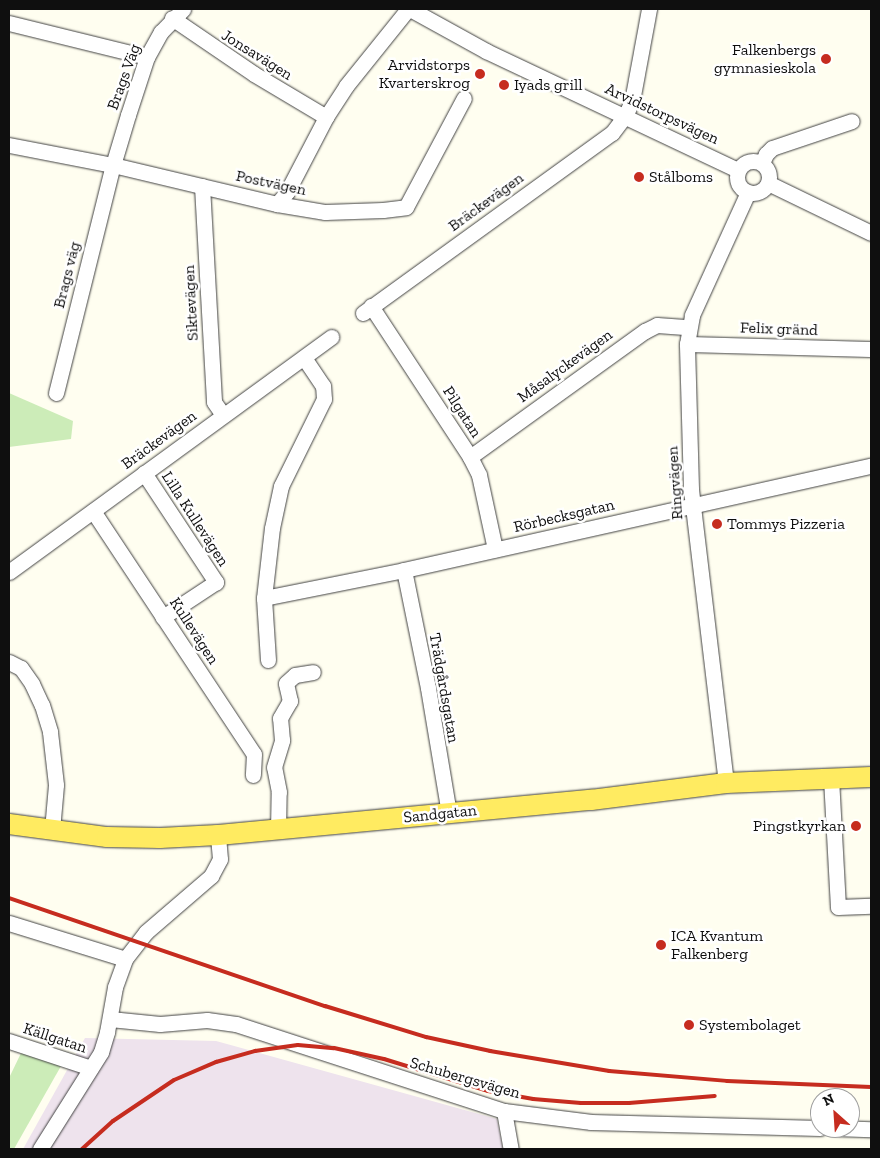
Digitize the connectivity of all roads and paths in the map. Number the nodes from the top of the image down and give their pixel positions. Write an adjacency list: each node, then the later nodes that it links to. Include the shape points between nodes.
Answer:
1 (409, 9): 7 (street, Arvidstorpsvägen, via 486,51); 8 (street, via 346,86)
2 (649, 9): 7 (street, Bräckevägen, via 632,101)
3 (178, 13): 5 (street, Brags Väg, via 161,32); 8 (street, Jonsavägen, via 254,74)
4 (9, 23): 5 (street)
5 (147, 57): 12 (street, Brags Väg)
6 (464, 98): 17 (street, Postvägen, via 406,207 352,213)
7 (625, 116): 13 (street, Arvidstorpsvägen); 19 (street, Bräckevägen, via 612,133)
8 (326, 117): 17 (street, via 287,192)
9 (852, 121): 11 (street, via 772,148)
10 (9, 145): 12 (street, Postvägen)
11 (762, 163): 13 (street, via 746,162); 14 (street, via 769,174)
12 (113, 166): 15 (street, Postvägen); 25 (street, Brags väg)
13 (738, 170): 16 (street, via 739,186)
14 (768, 183): 16 (street, via 758,192); 18 (street)
15 (202, 186): 17 (street, Postvägen); 26 (street, Siktevägen, via 214,402)
16 (748, 192): 20 (street, Ringvägen)
17 (277, 204)
18 (871, 233)
19 (367, 310): 27 (street, Pilgatan)
20 (688, 327): 22 (street, Ringvägen); 27 (street, Måsalyckevägen, via 657,325 645,331)
21 (331, 337): 24 (street, Bräckevägen)
22 (686, 344): 23 (street, Felix gränd); 30 (street, Ringvägen)
23 (871, 349)
24 (304, 358): 26 (street, Bräckevägen); 35 (street, via 323,386 324,399 281,486 266,564)
25 (56, 393)
26 (223, 415): 29 (street, Bräckevägen)
27 (470, 457): 32 (street, Pilgatan, via 479,475)
28 (871, 466): 30 (street, Rörbecksgatan)
29 (144, 473): 31 (street, Bräckevägen); 36 (street, Lilla Kullevägen, via 216,582)
30 (692, 505): 32 (street, Rörbecksgatan); 43 (street, Ringvägen)
31 (93, 511): 34 (street, Bräckevägen); 36 (street, Kullevägen)
32 (495, 549): 33 (street, Rörbecksgatan)
33 (404, 570): 35 (street, Rörbecksgatan); 44 (street, Trädgårdsgatan, via 428,688)
34 (9, 572)
35 (264, 598): 37 (street)
36 (163, 617): 40 (street, Kullevägen, via 254,754)
37 (268, 660)
38 (9, 662): 46 (street, via 21,668 32,684 50,732 56,785)
39 (313, 672): 47 (street, via 296,675 286,683 290,702 280,718 282,740 274,768 279,792)
40 (252, 775)
41 (871, 777): 42 (main road, Sandgatan)
42 (831, 778): 43 (main road, Sandgatan); 49 (street, via 838,908)
43 (726, 783): 44 (main road, Sandgatan)
44 (448, 813): 47 (main road, Sandgatan)
45 (9, 824): 46 (main road, Sandgatan)
46 (52, 830): 48 (main road, Sandgatan, via 107,837)
47 (278, 831): 48 (main road, Sandgatan)
48 (218, 836): 51 (street, via 220,858 211,876 146,932)
49 (871, 906)
50 (9, 923): 51 (street)
51 (125, 959): 52 (street, via 115,987)
52 (110, 1019): 54 (street, via 101,1052); 55 (street, Schubergsvägen, via 160,1024 207,1020 236,1024)
53 (9, 1041): 54 (street, Källgatan)
54 (91, 1068): 57 (street)
55 (504, 1111): 56 (street, Schubergsvägen, via 591,1122); 58 (street)
56 (810, 1128)
57 (40, 1149)
58 (511, 1149)

